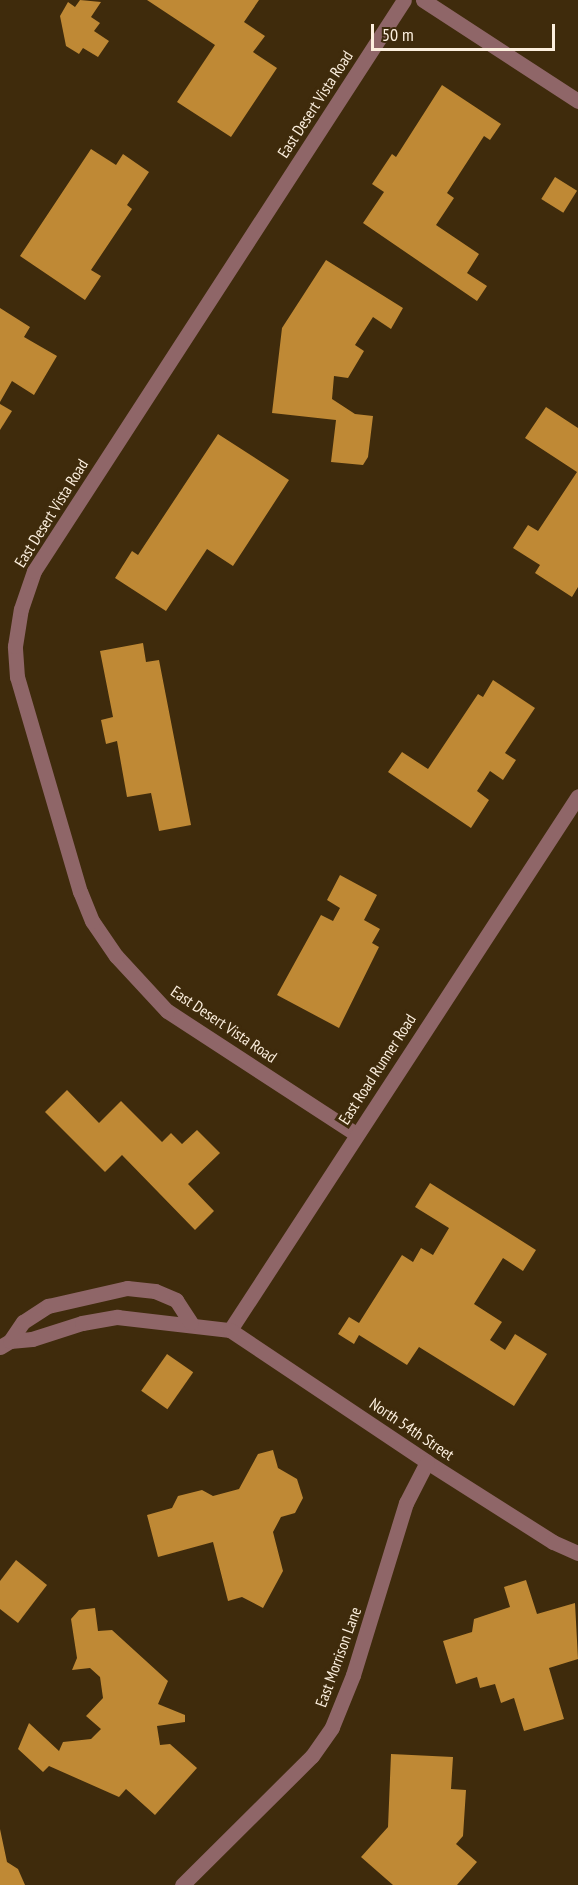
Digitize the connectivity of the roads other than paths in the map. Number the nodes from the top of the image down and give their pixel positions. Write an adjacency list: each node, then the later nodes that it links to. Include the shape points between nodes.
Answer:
1 (404, 0): 5 (street, East Desert Vista Road, via 34,571 21,609 15,646 17,677 80,892 92,921 116,956 167,1011)
2 (423, 0): 3 (street)
3 (578, 101)
4 (578, 796): 5 (street, East Road Runner Road)
5 (356, 1134): 7 (street, East Road Runner Road)
6 (191, 1323): 7 (street); 8 (street, via 117,1317); 8 (street, via 176,1300 155,1291 127,1288 48,1306 23,1322)
7 (230, 1330): 9 (street, North 54th Street)
8 (5, 1344)
9 (428, 1462): 10 (street, North 54th Street, via 554,1542); 11 (street, East Morrison Lane, via 406,1503 353,1675 332,1727 312,1756)
10 (578, 1552)
11 (182, 1885)

